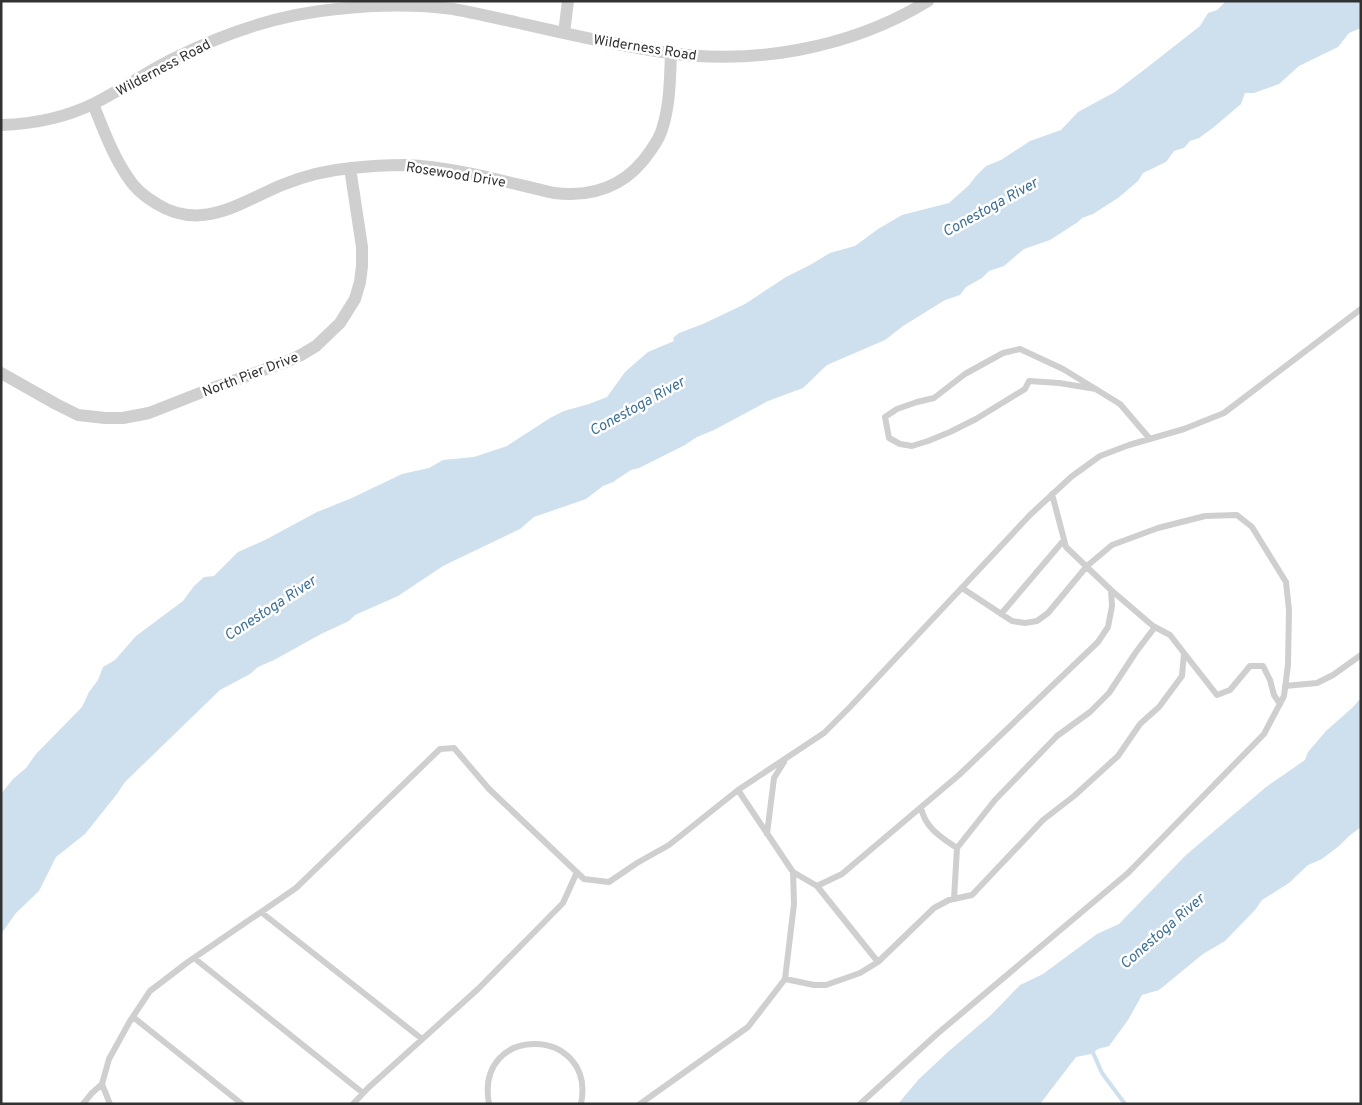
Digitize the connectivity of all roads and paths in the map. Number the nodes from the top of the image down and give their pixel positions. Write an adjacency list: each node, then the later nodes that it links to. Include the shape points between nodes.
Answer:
1 (568, 1): 3 (street)
2 (928, 1): 4 (street, Wilderness Road, via 867,31 803,48 726,57)
3 (564, 33): 4 (street, Wilderness Road); 5 (street, Wilderness Road, via 452,9 393,6 296,15 224,36 175,58)
4 (672, 53): 7 (street, Rosewood Drive, via 668,105 660,135 635,171 606,188 587,194 563,194 434,168 379,165)
5 (93, 104): 6 (street, Wilderness Road, via 41,120); 7 (street, Rosewood Drive, via 127,177 149,199 174,212 195,216 219,212 284,184)
6 (1, 125)
7 (350, 168): 9 (street, North Pier Drive, via 362,247 360,282 355,299 340,323 316,346 301,355 149,412 123,418 78,414)
8 (1361, 309): 11 (lane, via 1224,413)
9 (1, 373)
10 (1096, 389): 10 (lane, via 1020,349 1003,353 966,374 934,398 897,409 885,417 889,438 912,446 976,419 1025,389 1029,381); 11 (lane, via 1120,404)
11 (1150, 439): 12 (lane, via 1100,456)
12 (1052, 494): 13 (lane); 15 (lane)
13 (1064, 540): 14 (lane, via 1066,547); 17 (lane)
14 (1087, 566): 16 (lane); 17 (lane, via 1048,613 1036,621 1012,621); 21 (lane, via 1112,545 1158,528 1205,516 1237,515 1252,527 1286,582 1289,610)
15 (962, 588): 17 (lane); 23 (lane, via 850,708 824,733)
16 (1111, 590): 18 (lane); 25 (lane, via 1108,627 1098,642 959,775)
17 (1001, 614)
18 (1155, 627): 19 (lane, via 1170,635); 27 (lane, via 1109,693 1090,712 1057,736 995,800)
19 (1184, 653): 22 (lane, via 1217,695 1230,690 1250,666 1263,666); 31 (lane, via 1182,676 1159,707 1140,724 1118,756 1043,820 972,894)
20 (1361, 654): 21 (lane, via 1317,683)
21 (1285, 686): 22 (lane)
22 (1280, 704): 47 (lane, via 1264,734 1128,873 937,1034)
23 (786, 759): 24 (lane); 26 (lane, via 774,778)
24 (738, 790): 26 (lane); 28 (lane, via 669,846 609,882 584,879)
25 (921, 807): 27 (lane, via 926,823); 30 (lane, via 842,874)
26 (767, 834): 29 (lane)
27 (958, 848): 31 (lane)
28 (577, 872): 32 (lane, via 489,788 454,748 440,749 296,888); 37 (lane, via 563,903 478,989)
29 (793, 872): 30 (lane); 35 (lane, via 794,904)
30 (817, 886): 34 (lane)
31 (954, 899): 34 (lane, via 934,908)
32 (261, 912): 33 (lane); 37 (lane)
33 (194, 958): 36 (lane, via 150,991); 39 (lane)
34 (878, 962): 35 (lane, via 860,973 826,985)
35 (785, 979): 46 (lane, via 748,1026)
36 (133, 1017): 38 (lane, via 109,1059); 42 (lane)
37 (422, 1039): 39 (lane)
38 (102, 1084): 40 (lane); 41 (lane)
39 (363, 1094): 43 (lane)
40 (83, 1104)
41 (110, 1104)
42 (242, 1104)
43 (353, 1104)
44 (489, 1104): 45 (lane, via 487,1090 491,1072 501,1056 517,1046 536,1043 554,1047 570,1058 580,1074 583,1092)
45 (580, 1104)
46 (640, 1104)
47 (860, 1104)

